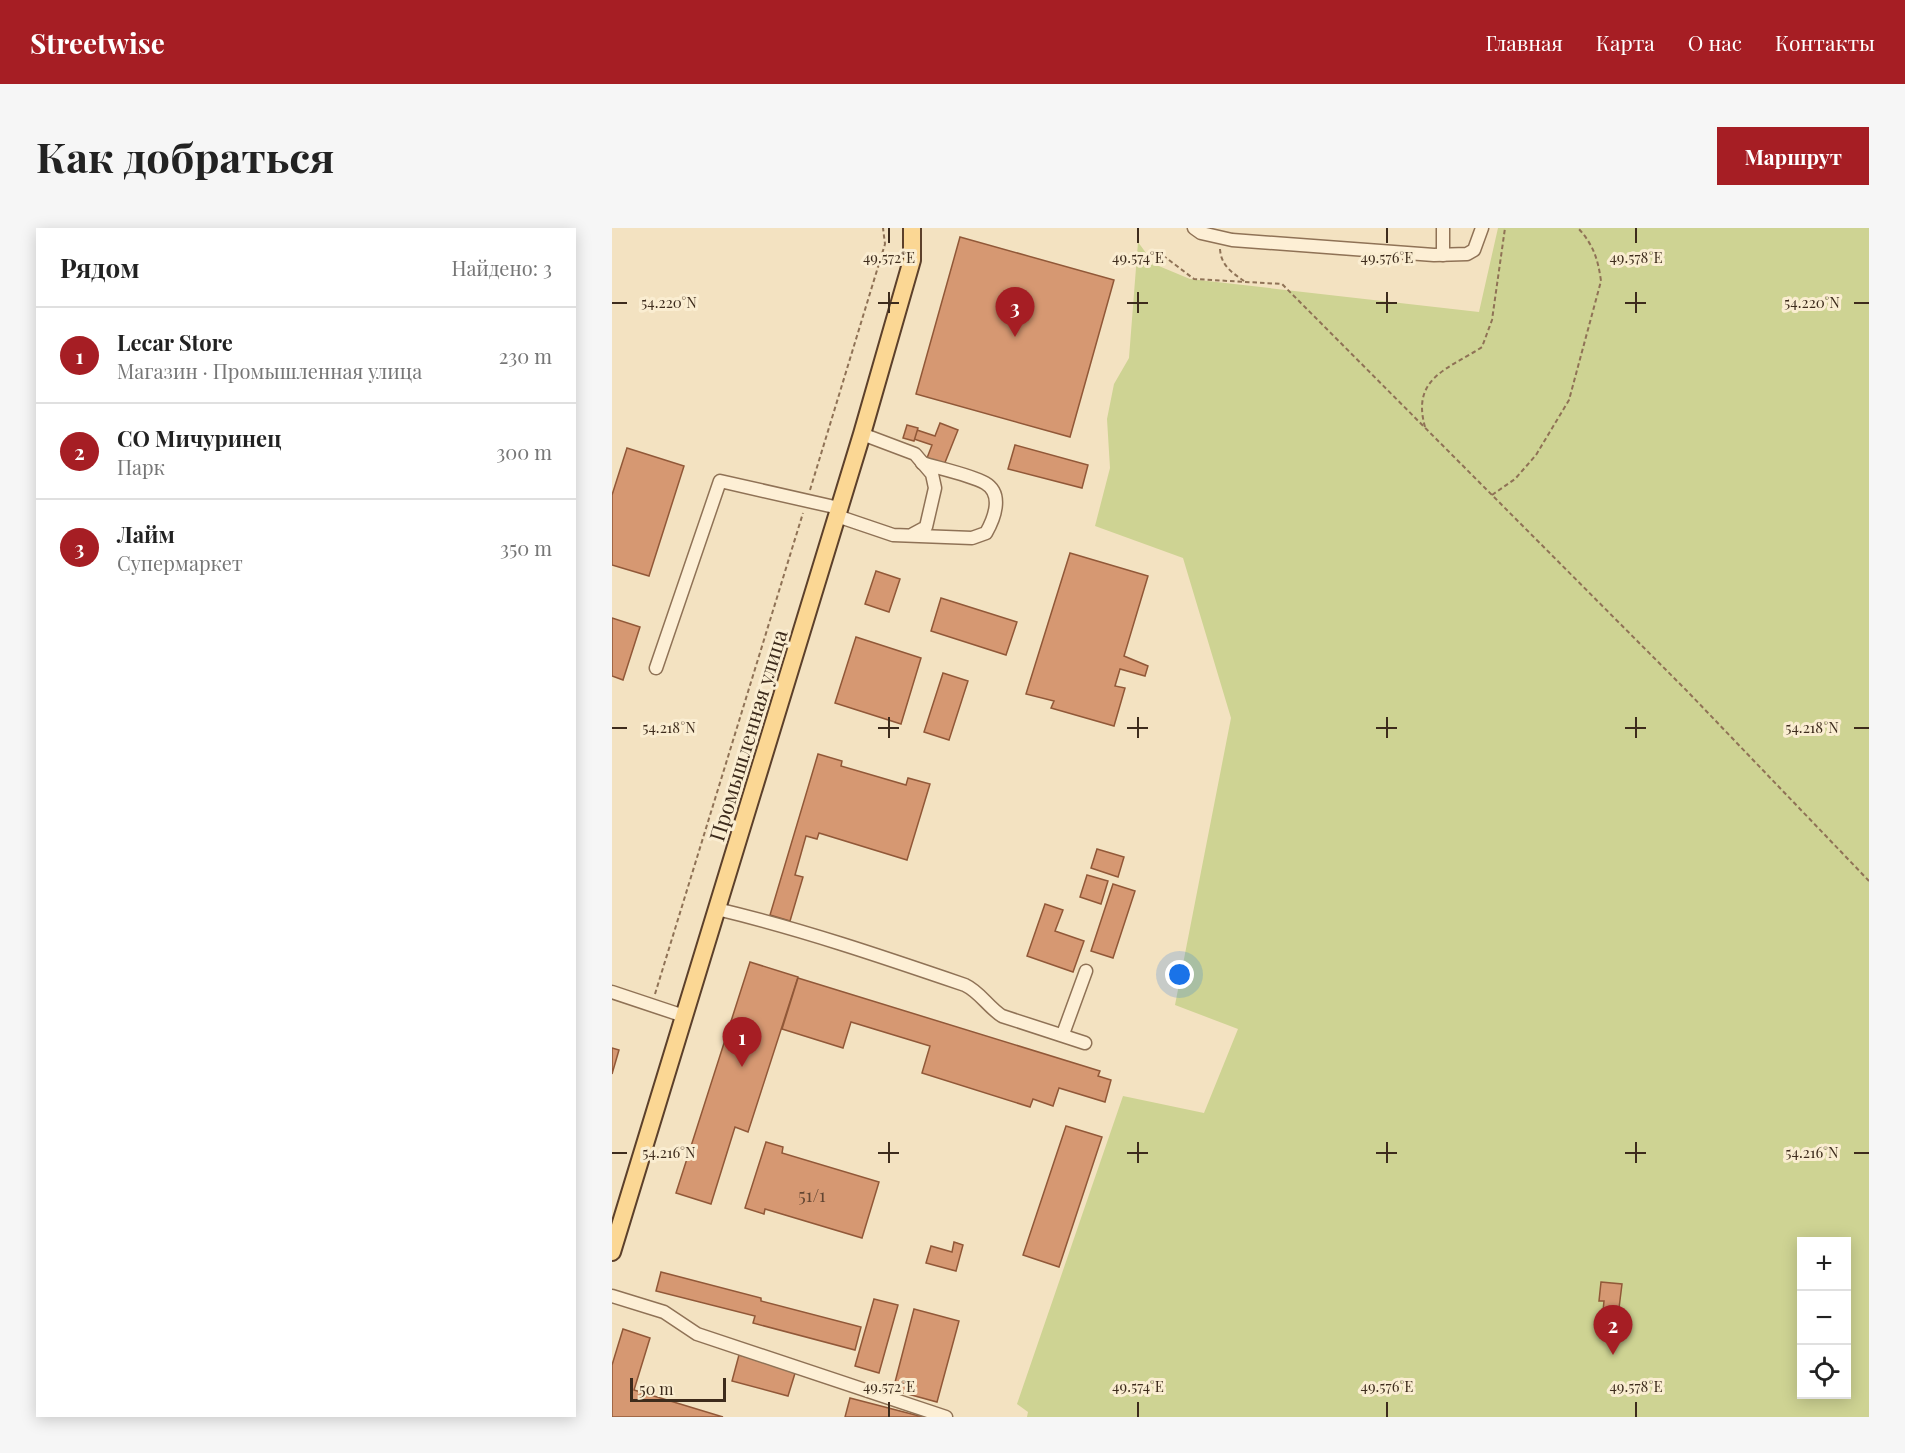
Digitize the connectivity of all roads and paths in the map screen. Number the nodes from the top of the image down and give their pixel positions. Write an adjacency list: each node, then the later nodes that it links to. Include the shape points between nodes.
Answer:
1 (883, 228): 16 (path, via 885,244)
2 (912, 228): 13 (main road, Промышленная улица, via 912,260)
3 (1194, 228): 8 (lane)
4 (1443, 228): 10 (lane)
5 (1482, 228): 10 (lane, via 1474,250)
6 (1505, 228): 12 (path, via 1492,320 1482,347 1433,377 1425,392)
7 (1578, 228): 15 (path, via 1590,242 1600,280 1569,400 1536,455 1515,479)
8 (1220, 232): 10 (lane, via 1232,240); 11 (path, via 1220,253 1227,268)
9 (1157, 251): 11 (path, via 1194,279)
10 (1443, 255)
11 (1244, 281): 12 (path, via 1282,284)
12 (1426, 428): 15 (path)
13 (862, 434): 14 (lane, via 915,454); 17 (main road, Промышленная улица)
14 (922, 463): 18 (lane, via 932,474 935,488 926,527); 18 (lane, via 986,483 994,495 996,509 986,533 972,538)
15 (1492, 495): 20 (path)
16 (807, 501): 17 (lane); 19 (lane, via 720,481); 24 (path)
17 (838, 512): 18 (lane, via 893,535); 21 (main road, Промышленная улица)
18 (912, 534)
19 (656, 668)
20 (1869, 881)
21 (717, 909): 25 (main road, Промышленная улица); 26 (lane, via 833,941 965,985 1002,1016)
22 (1086, 971): 26 (lane)
23 (612, 992): 24 (lane)
24 (651, 1005): 25 (lane)
25 (684, 1016): 28 (main road, Промышленная улица)
26 (1063, 1034): 27 (lane)
27 (1085, 1043)
28 (612, 1252)
29 (612, 1296): 30 (lane, via 664,1312 697,1334)
30 (945, 1417)

